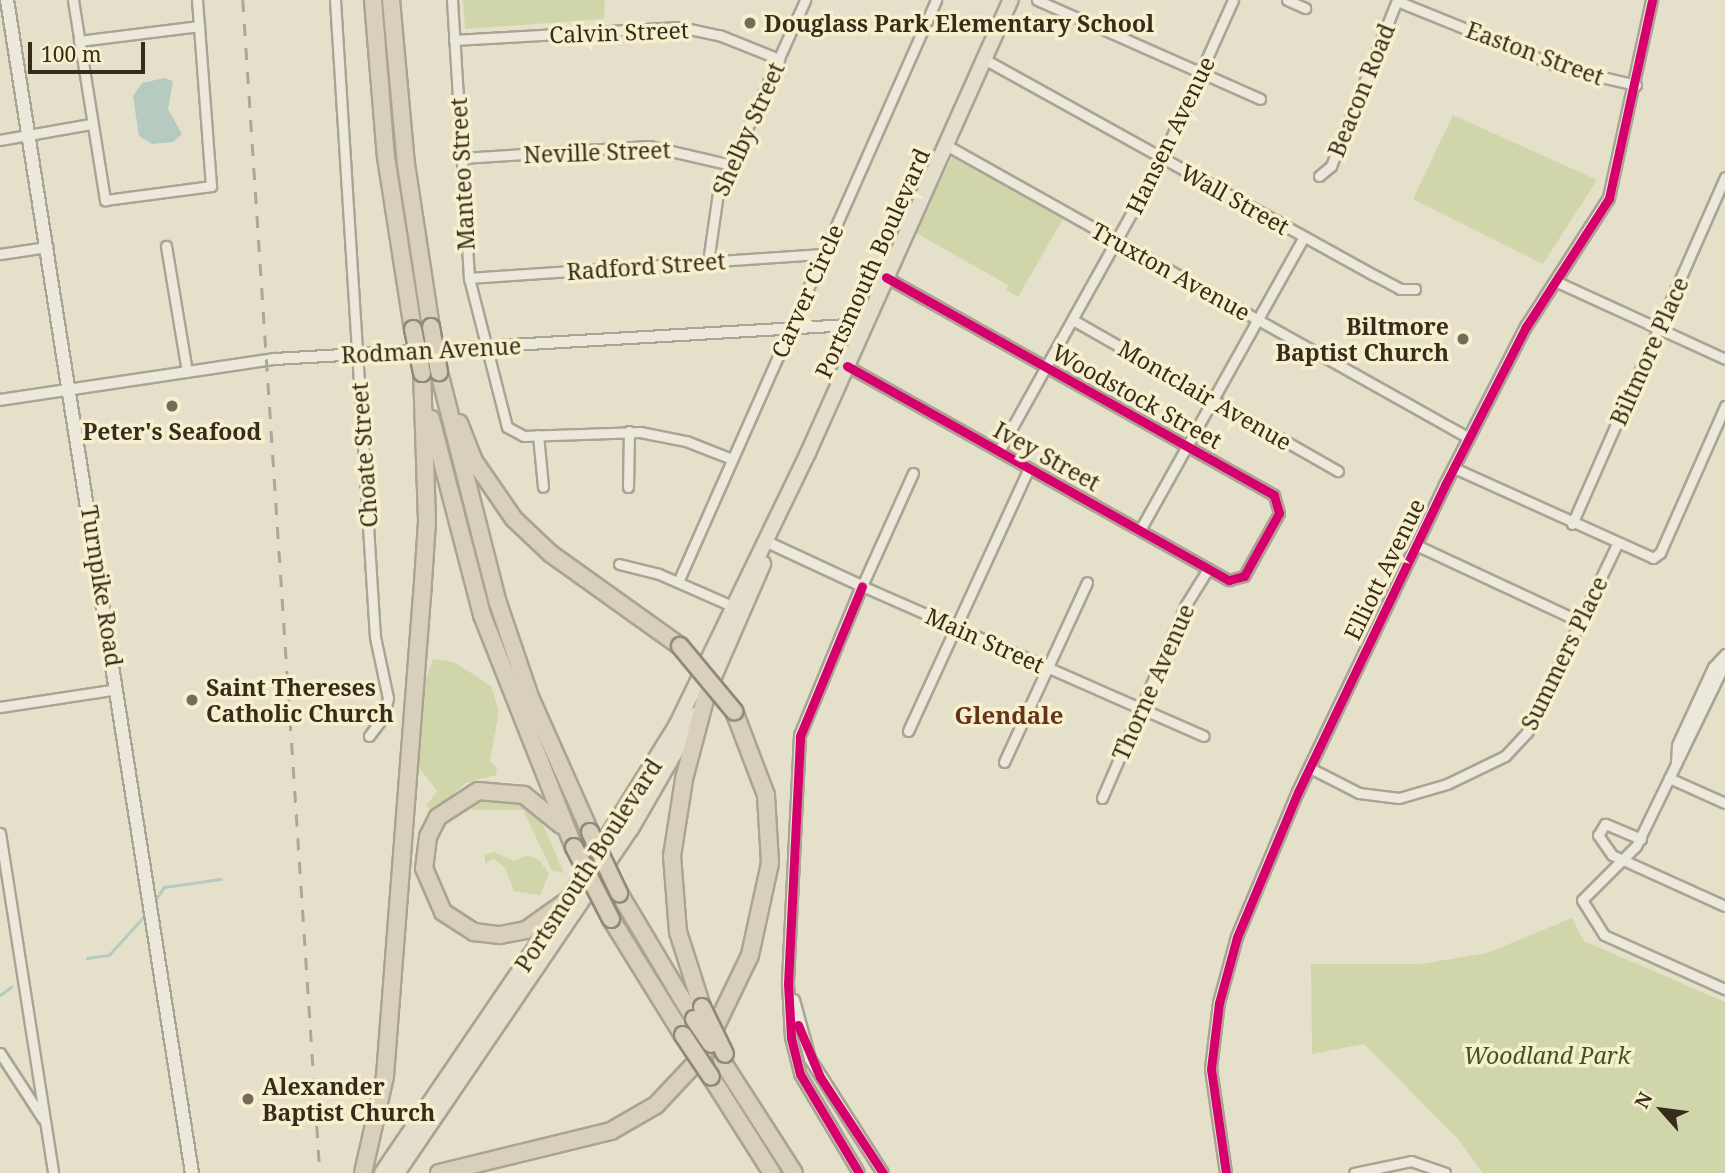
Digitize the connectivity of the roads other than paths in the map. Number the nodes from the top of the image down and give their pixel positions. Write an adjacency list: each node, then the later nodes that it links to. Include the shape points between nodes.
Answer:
1 (7, 0): 26 (main road, Turnpike Road)
2 (73, 0): 19 (street)
3 (197, 0): 17 (street)
4 (335, 0): 51 (street, Choate Street)
5 (373, 0): 57 (highway, bridge, via 386,157)
6 (391, 0): 56 (highway, bridge, via 406,164)
7 (452, 0): 18 (street, Manteo Street)
8 (806, 0): 20 (street, Shelby Street)
9 (936, 0): 39 (street, Carver Circle)
10 (1011, 0): 21 (main road, Portsmouth Boulevard)
11 (1037, 0): 22 (street)
12 (1233, 0): 22 (street, Hansen Avenue)
13 (1287, 0): 16 (street)
14 (1397, 0): 23 (street, Easton Street, via 1563,68); 32 (street, Beacon Road, via 1331,166)
15 (1652, 0): 23 (street, Elliott Avenue)
16 (1305, 8)
17 (199, 26): 19 (street); 25 (street, via 211,186 105,200)
18 (454, 40): 20 (street, Calvin Street, via 680,27 719,35); 30 (street, Manteo Street)
19 (79, 41): 25 (street)
20 (779, 58): 31 (street, Shelby Street)
21 (984, 59): 28 (main road, Portsmouth Boulevard); 29 (street, Wall Street)
22 (1202, 73): 24 (street); 29 (street, Hansen Avenue)
23 (1636, 85): 43 (street, Elliott Avenue, via 1609,198)
24 (1260, 99)
25 (91, 124): 26 (street)
26 (29, 135): 27 (street); 37 (main road, Turnpike Road)
27 (0, 140)
28 (946, 145): 35 (street, Truxton Avenue); 41 (main road, Portsmouth Boulevard)
29 (1162, 158): 34 (street, Wall Street); 35 (street, Hansen Avenue)
30 (462, 159): 31 (street, Neville Street, via 649,146); 42 (street, Manteo Street)
31 (731, 165): 40 (street, Shelby Street, via 714,205)
32 (1319, 176)
33 (1725, 177): 48 (street, Biltmore Place)
34 (1304, 237): 44 (street, Wall Street, via 1400,289); 46 (street)
35 (1117, 241): 45 (street, Hansen Avenue); 46 (street, Truxton Avenue)
36 (166, 246): 55 (street)
37 (47, 247): 38 (street); 58 (main road, Turnpike Road)
38 (0, 254)
39 (822, 254): 40 (street, Radford Street); 49 (street, Carver Circle)
40 (708, 262): 42 (street, Radford Street)
41 (886, 277): 47 (main road, Portsmouth Boulevard); 54 (street, Woodstock Street)
42 (469, 278): 50 (street, Manteo Street)
43 (1555, 281): 48 (street); 64 (street, Elliott Avenue)
44 (1415, 289)
45 (1073, 320): 54 (street, Hansen Avenue); 60 (street, Montclair Avenue)
46 (1258, 320): 60 (street); 64 (street, Truxton Avenue)
47 (865, 324): 49 (street, Rodman Avenue); 53 (main road, Portsmouth Boulevard)
48 (1659, 328): 52 (street); 74 (street, Biltmore Place)
49 (790, 329): 50 (street, Rodman Avenue); 67 (street, Carver Circle)
50 (484, 346): 51 (street, Rodman Avenue); 63 (street, Manteo Street, via 507,428 517,435)
51 (357, 354): 55 (street, Rodman Avenue); 96 (street, Choate Street, via 375,637 388,698 384,716)
52 (1725, 359)
53 (847, 366): 66 (street, Ivey Street); 76 (main road, Portsmouth Boulevard)
54 (1046, 368): 65 (street, Woodstock Street); 66 (street, Hansen Avenue)
55 (187, 371): 58 (street, Rodman Avenue)
56 (439, 372): 112 (highway, bridge, via 469,507 508,634 620,893); 123 (highway, bridge, via 474,461 514,519 551,554 680,646 734,711 766,795 770,863 750,955 701,1057 656,1105 611,1132)
57 (422, 373): 104 (highway, via 482,615); 120 (highway, via 427,521 422,597 385,1076)
58 (71, 389): 59 (street, Rodman Avenue); 91 (main road, Turnpike Road)
59 (0, 400)
60 (1212, 400): 65 (street); 70 (street, Montclair Avenue)
61 (1725, 406): 77 (street, via 1660,553 1648,558)
62 (629, 431): 63 (street); 67 (street, via 687,441); 72 (street)
63 (538, 435): 73 (street)
64 (1469, 438): 69 (street, Elliott Avenue)
65 (1186, 446): 75 (street); 81 (street, Woodstock Street, via 1274,495 1280,505 1244,576)
66 (999, 451): 68 (street, Ivey Street)
67 (732, 459): 82 (street, Carver Circle)
68 (1029, 468): 75 (street, Ivey Street); 87 (street)
69 (1454, 468): 74 (street); 78 (street, Elliott Avenue)
70 (1338, 471)
71 (913, 473): 84 (street)
72 (628, 487)
73 (543, 488)
74 (1572, 524): 77 (street)
75 (1140, 530): 80 (street, Ivey Street)
76 (767, 542): 84 (street, Main Street); 85 (main road, Portsmouth Boulevard); 92 (main road, Portsmouth Boulevard, via 764,561)
77 (1617, 544): 86 (street, Summers Place)
78 (1416, 545): 86 (street); 100 (street, Elliott Avenue)
79 (619, 564): 82 (street)
80 (1208, 569): 81 (street, Ivey Street); 94 (street, Thorne Avenue, via 1185,606)
81 (1228, 580)
82 (678, 582): 85 (street)
83 (1087, 582): 90 (street)
84 (862, 586): 87 (street, Main Street); 110 (street, via 800,736)
85 (734, 607): 108 (main road, Portsmouth Boulevard, via 655,764)
86 (1581, 622): 100 (street, Summers Place, via 1527,732 1494,763 1429,791 1390,799 1359,793)
87 (956, 627): 90 (street, Main Street); 95 (street)
88 (1725, 654): 99 (street, via 1713,667 1677,745)
89 (1725, 663): 99 (street, via 1688,748)
90 (1048, 667): 94 (street, Main Street); 98 (street)
91 (117, 689): 93 (street); 119 (main road, Turnpike Road)
92 (706, 696): 112 (highway, via 678,812 672,883 678,932); 122 (main road, Portsmouth Boulevard, via 631,829)
93 (0, 707)
94 (1141, 708): 97 (street, Main Street); 102 (street, Thorne Avenue)
95 (908, 732)
96 (369, 736)
97 (1204, 736)
98 (1004, 762)
99 (1676, 764): 101 (street)
100 (1310, 768): 128 (street, Elliott Avenue, via 1246,914 1219,1003 1211,1086)
101 (1669, 778): 103 (street); 106 (street)
102 (1102, 798)
103 (1725, 803)
104 (565, 830): 108 (highway, via 524,795 478,791 438,817 428,837 424,868 429,891 443,912 464,928 488,935 526,930); 124 (highway, bridge, via 611,919)
105 (0, 832): 116 (street)
106 (1641, 839): 107 (street); 107 (street, via 1607,824 1599,830 1608,851)
107 (1626, 861): 109 (street); 111 (street, via 1582,900 1604,935)
108 (567, 901): 121 (main road, Portsmouth Boulevard)
109 (1725, 906)
110 (791, 946): 114 (street, via 799,1029); 115 (street, via 791,1037)
111 (1725, 989)
112 (698, 1013): 125 (highway, bridge)
113 (0, 1053): 116 (street)
114 (831, 1093): 115 (street); 127 (street)
115 (815, 1106): 126 (street)
116 (45, 1122): 118 (street)
117 (1372, 1171): 129 (street); 130 (street, via 1411,1161)
118 (53, 1173)
119 (192, 1173)
120 (363, 1173)
121 (382, 1173)
122 (397, 1173)
123 (439, 1173)
124 (772, 1173)
125 (794, 1173)
126 (859, 1173)
127 (883, 1173)
128 (1226, 1173)
129 (1354, 1173)
130 (1445, 1173)

